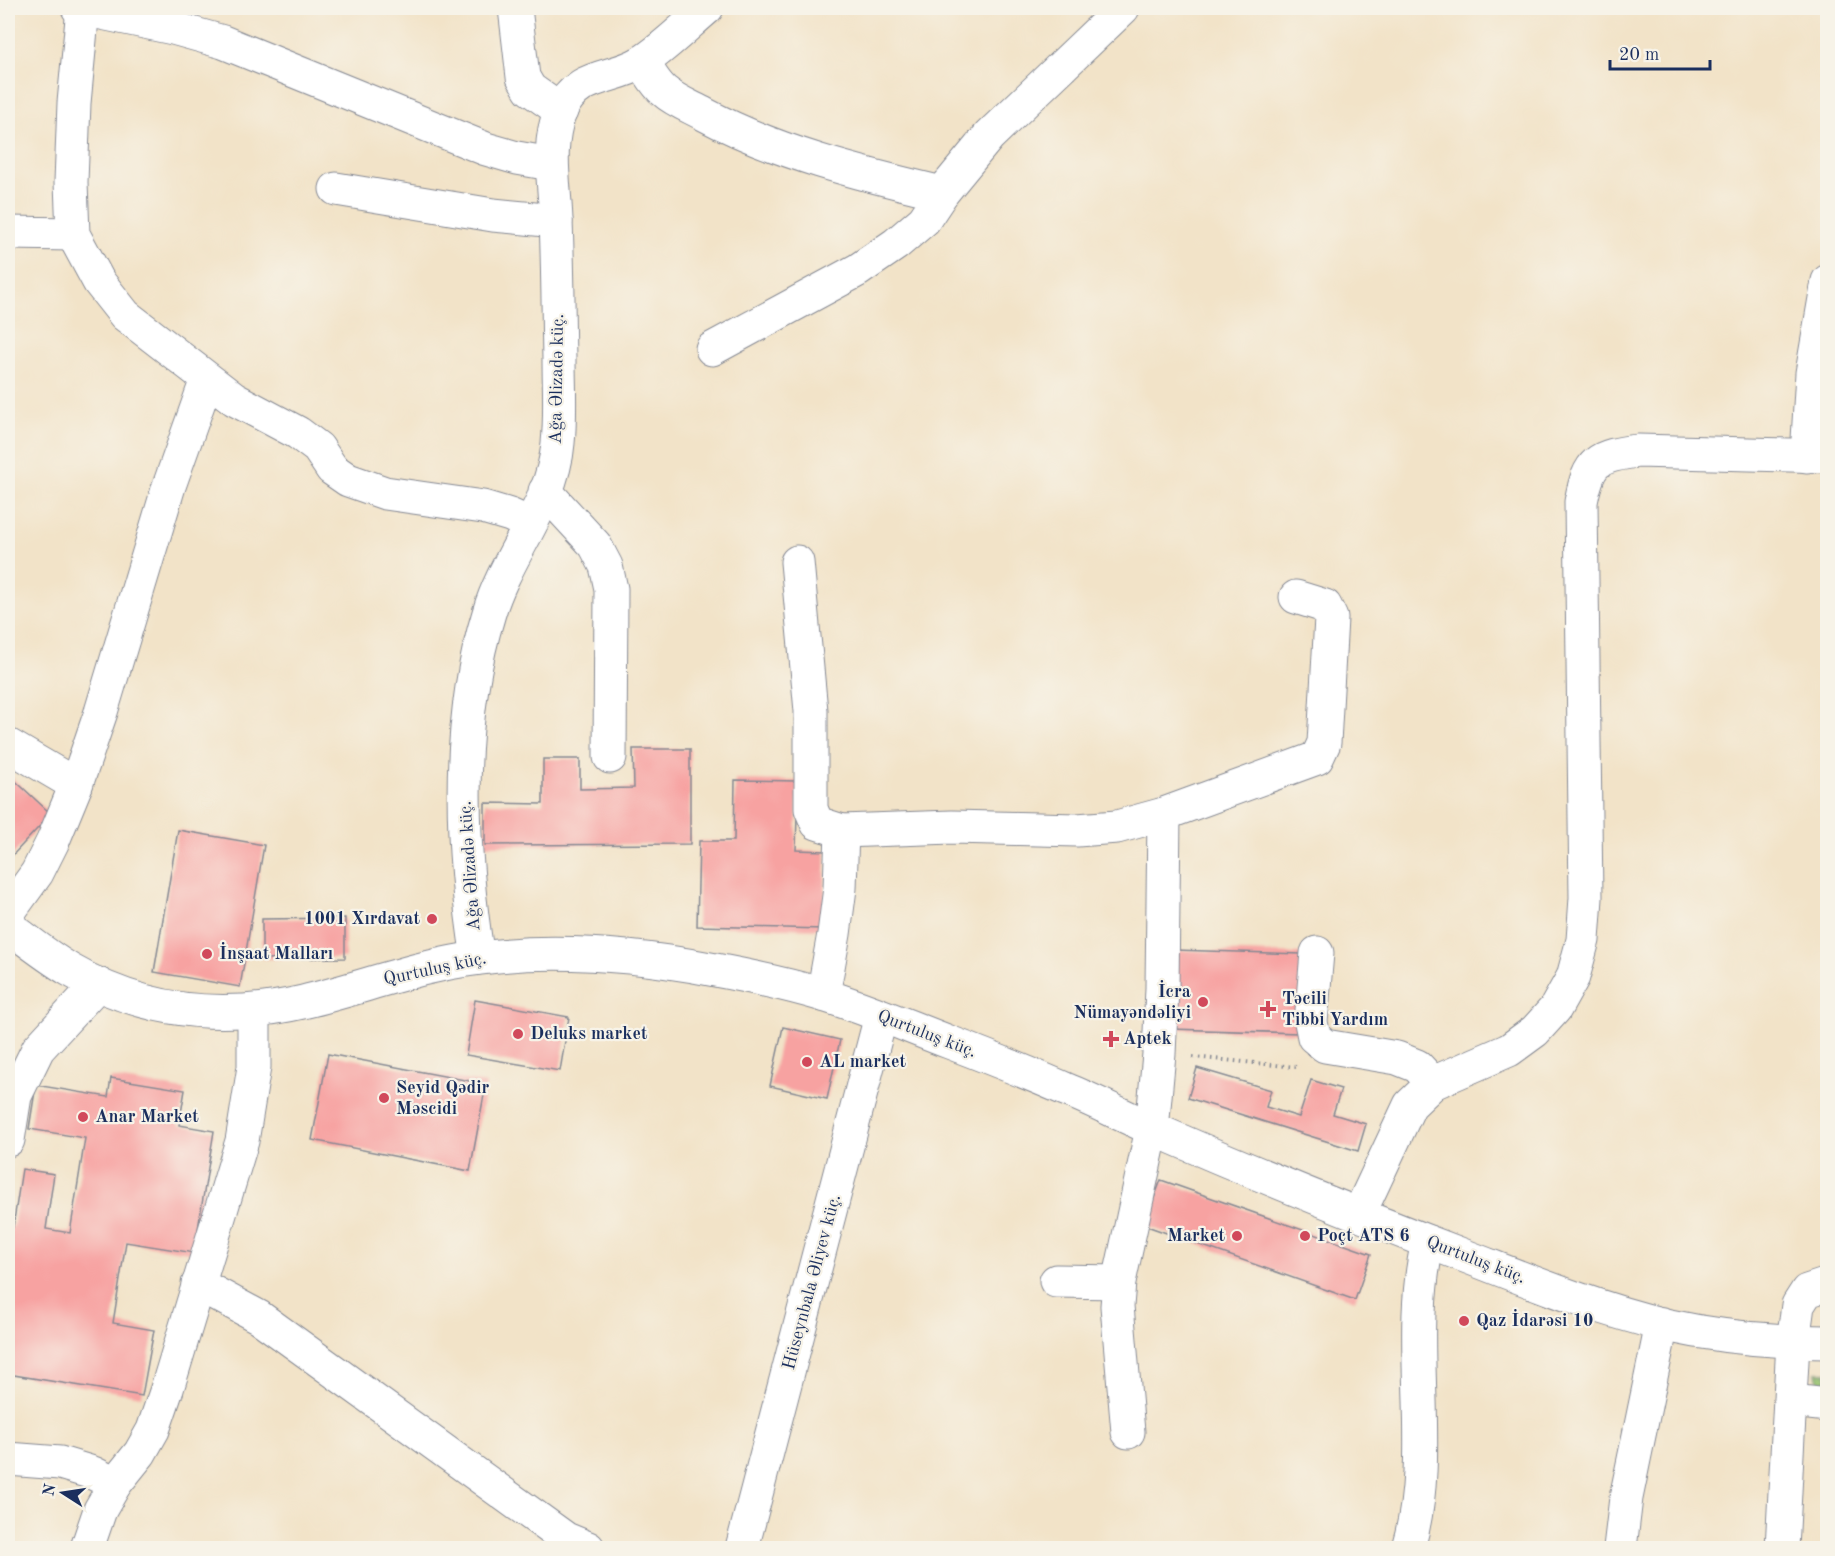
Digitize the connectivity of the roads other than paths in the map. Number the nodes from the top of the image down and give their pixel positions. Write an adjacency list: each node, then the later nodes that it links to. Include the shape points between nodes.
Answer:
1 (81, 8): 7 (street, via 223,42 486,149); 12 (street, via 71,182)
2 (515, 8): 6 (street, via 523,77 531,89)
3 (707, 8): 5 (street, Ağa Əlizadə küç.)
4 (1123, 8): 9 (street, via 989,136)
5 (642, 62): 6 (street, Ağa Əlizadə küç., via 588,81 572,92); 9 (street, via 664,91 727,126 787,150)
6 (561, 111): 7 (street, Ağa Əlizadə küç.)
7 (551, 164): 10 (street, Ağa Əlizadə küç.)
8 (336, 189): 10 (street, via 493,215)
9 (942, 193): 14 (street, via 924,220 858,270)
10 (556, 221): 17 (street, Ağa Əlizadə küç., via 560,395 558,444)
11 (8, 232): 12 (street)
12 (73, 234): 15 (street, via 99,282 125,315)
13 (1827, 281): 16 (street, via 1812,373)
14 (712, 349)
15 (207, 379): 18 (street, via 234,399 298,433 348,480 385,492 483,507); 23 (street, via 169,486)
16 (1817, 456): 34 (street, via 1638,451 1612,454 1597,462 1586,478 1581,502 1586,898 1573,977 1555,1009 1535,1031 1509,1050)
17 (545, 491): 18 (street, Ağa Əlizadə küç.); 22 (street, via 595,545 606,566 611,589)
18 (530, 524): 29 (street, Ağa Əlizadə küç., via 504,572 489,612 475,670 467,732 465,851)
19 (796, 562): 25 (street, via 812,711 811,809 817,823)
20 (1296, 597): 24 (street, via 1325,606 1331,618 1324,743 1317,758)
21 (8, 745): 23 (street)
22 (610, 758)
23 (76, 785): 26 (street, via 37,873)
24 (1164, 814): 25 (street, via 1117,827 1077,830 952,827); 36 (street, via 1162,988)
25 (842, 831): 31 (street, via 840,888)
26 (8, 913)
27 (8, 926): 30 (street, Qurtuluş küç., via 53,959)
28 (1317, 953): 34 (street, via 1311,1022 1314,1037 1325,1046 1397,1058 1418,1066)
29 (478, 958): 31 (street, Qurtuluş küç., via 545,953 609,956 709,969); 32 (street, Qurtuluş küç.)
30 (98, 984): 32 (street, Qurtuluş küç., via 159,1006); 35 (street, via 38,1049)
31 (823, 995): 33 (street, Qurtuluş küç.)
32 (254, 1011): 42 (street, via 254,1067 242,1141)
33 (881, 1016): 36 (street, Qurtuluş küç., via 1064,1088); 54 (street, Hüseynbala Əliyev küç.)
34 (1433, 1083): 38 (street, via 1410,1105)
35 (11, 1096): 37 (street)
36 (1152, 1129): 38 (street, Qurtuluş küç.); 41 (street)
37 (8, 1140)
38 (1359, 1214): 39 (street, Qurtuluş küç.)
39 (1428, 1242): 44 (street, Qurtuluş küç., via 1566,1294); 55 (street, via 1418,1309 1420,1488)
40 (1056, 1281): 41 (street)
41 (1119, 1282): 49 (street)
42 (198, 1284): 51 (street, via 153,1430); 53 (street, via 259,1317 566,1539)
43 (1827, 1284): 45 (street, via 1807,1291 1798,1305)
44 (1662, 1324): 45 (street, Qurtuluş küç., via 1734,1337); 56 (street, via 1626,1498)
45 (1793, 1342): 46 (street, Qurtuluş küç.); 47 (street)
46 (1827, 1342)
47 (1791, 1401): 48 (street); 57 (street)
48 (1827, 1405)
49 (1128, 1432)
50 (8, 1459): 51 (street, via 60,1463)
51 (115, 1484): 52 (street, via 100,1510)
52 (87, 1548)
53 (588, 1548)
54 (742, 1548)
55 (1408, 1548)
56 (1620, 1548)
57 (1782, 1548)

